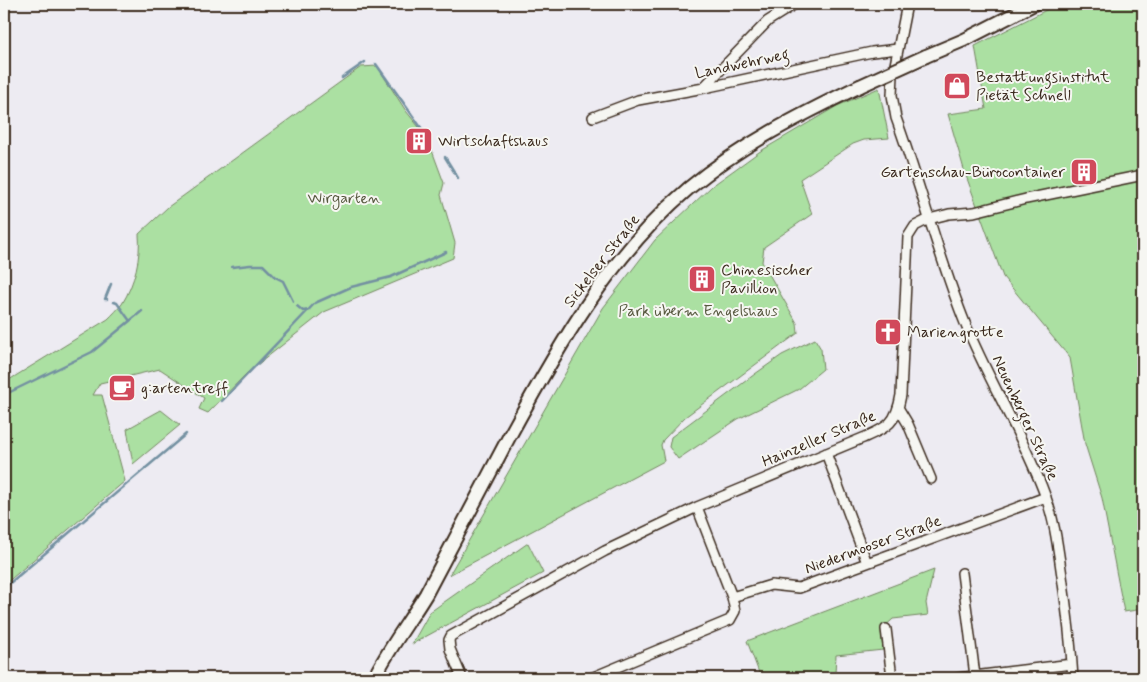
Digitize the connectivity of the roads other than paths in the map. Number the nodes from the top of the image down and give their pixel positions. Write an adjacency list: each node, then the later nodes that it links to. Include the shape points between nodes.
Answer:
1 (795, 4): 5 (street, via 768,21)
2 (907, 4): 4 (street, Neuenberger Straße)
3 (1034, 4): 20 (main road, Sickelser Straße, bridge, via 964,40 799,115 733,155 678,198 650,225 585,307 558,349 426,594)
4 (898, 49): 5 (street, Landwehrweg, via 834,59); 8 (street, Neuenberger Straße, via 892,95 896,118)
5 (704, 88): 6 (street, Landwehrweg, via 638,100)
6 (593, 117)
7 (1143, 175): 8 (street)
8 (929, 219): 9 (street, via 915,226 908,237); 12 (street, Neuenberger Straße, via 972,340 1029,454)
9 (899, 408): 10 (street, Hainzeller Straße, via 889,425); 11 (street)
10 (826, 453): 13 (street, Hainzeller Straße); 14 (street)
11 (931, 479)
12 (1046, 497): 14 (street, Niedermooser Straße); 18 (street, Neuenberger Straße, via 1057,538)
13 (697, 507): 16 (street); 21 (street, Hainzeller Straße, via 605,551 451,636 450,649)
14 (867, 563): 16 (street, Niedermooser Straße, via 799,588 771,585)
15 (962, 573): 19 (street)
16 (732, 597): 22 (street, via 735,611 730,620)
17 (886, 630): 23 (street)
18 (1072, 664): 19 (street); 25 (street, Neuenberger Straße)
19 (975, 676): 24 (street)
20 (374, 678)
21 (462, 678)
22 (591, 678)
23 (892, 678)
24 (958, 678)
25 (1073, 678)

